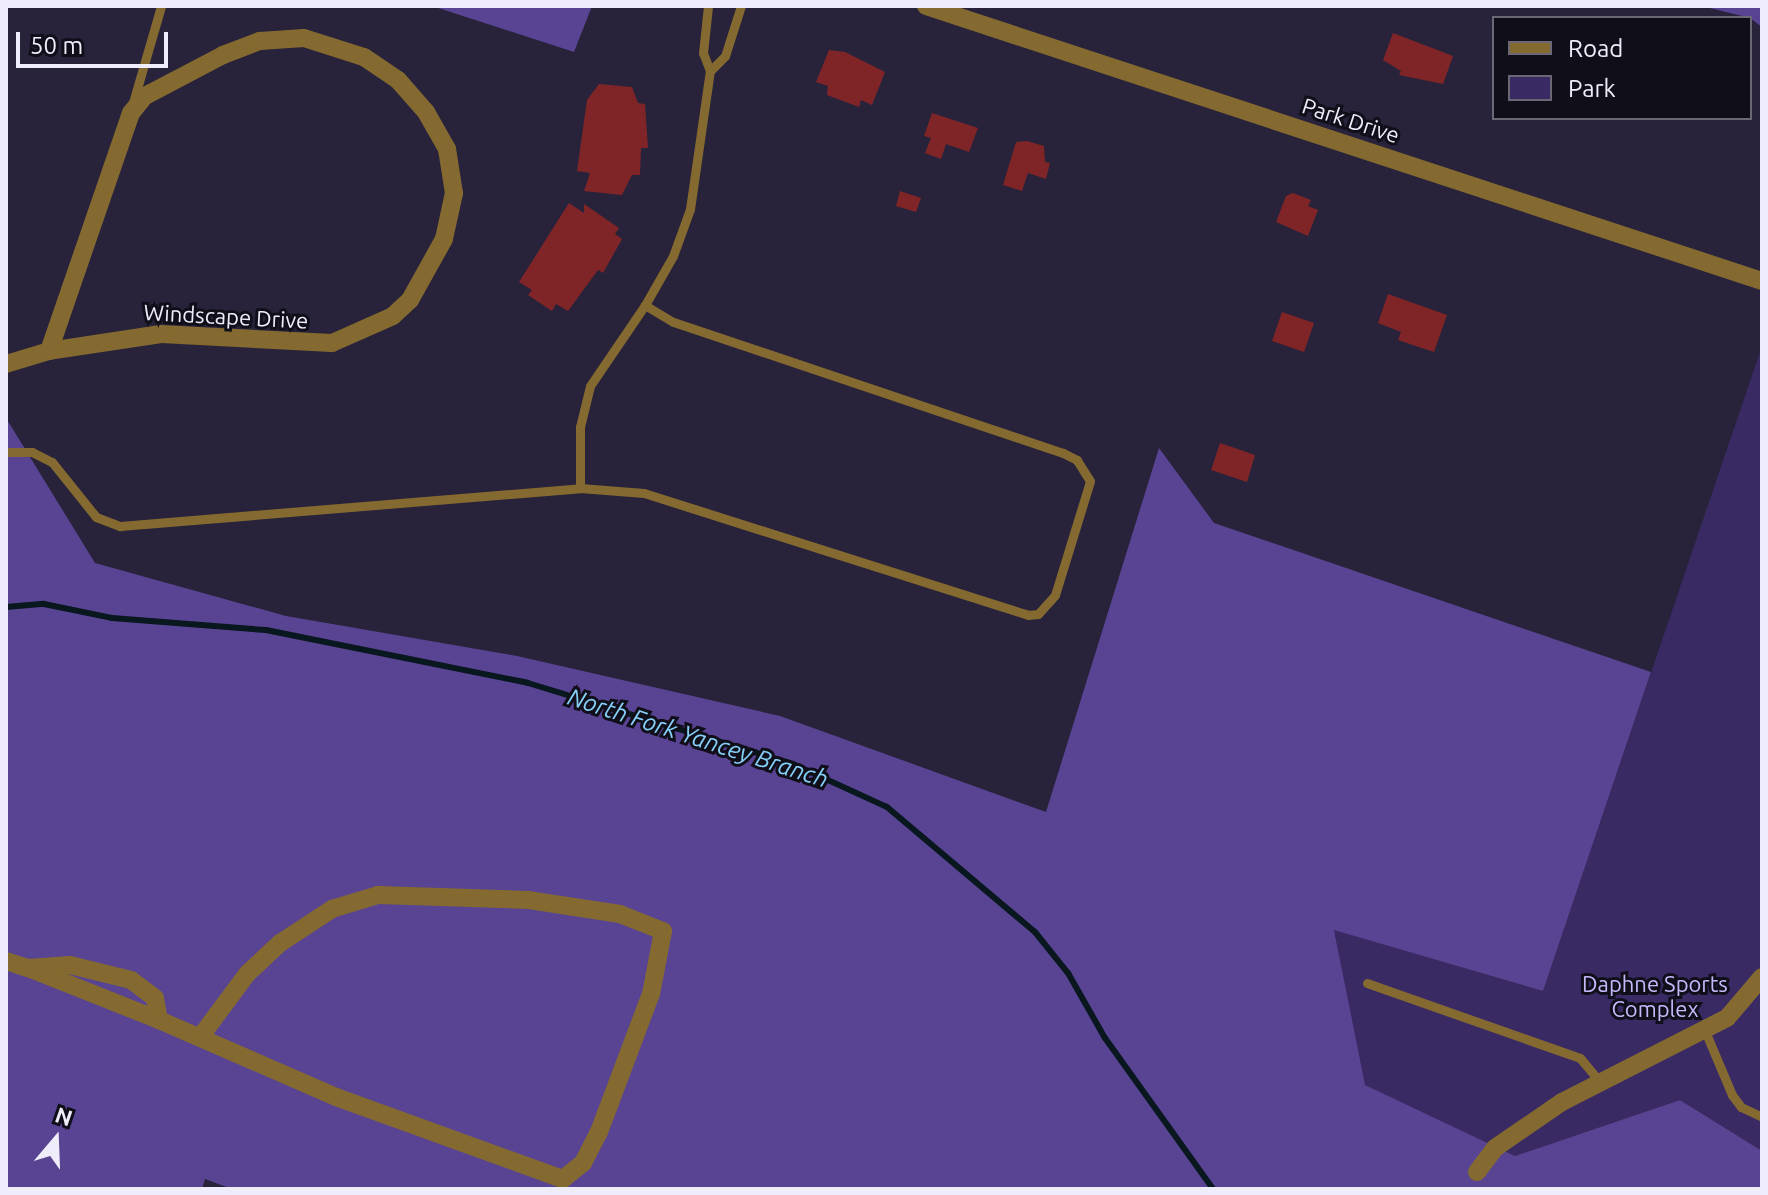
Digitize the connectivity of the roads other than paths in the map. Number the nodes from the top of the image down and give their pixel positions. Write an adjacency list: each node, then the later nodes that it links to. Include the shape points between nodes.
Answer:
1 (161, 6): 6 (lane, via 137,75)
2 (708, 6): 5 (lane, via 703,53)
3 (741, 6): 5 (lane, via 725,56)
4 (926, 6): 7 (street, Park Drive)
5 (710, 71): 8 (lane, via 690,209 673,256)
6 (131, 113): 9 (street); 9 (street, Windscape Drive, via 145,96 260,41 304,38 354,53 398,80 438,130 447,149 454,193 444,239 410,300 353,338 311,344 161,334)
7 (1762, 281)
8 (645, 305): 12 (lane, via 590,386 580,427); 12 (lane, via 673,322 1077,460 1090,481 1089,492 1061,579 1048,607 1028,615 644,493)
9 (49, 351): 10 (street, Windscape Drive)
10 (6, 364)
11 (6, 452): 12 (lane, via 32,452 52,462 96,517 120,526)
12 (580, 488)
13 (6, 961): 14 (street)
14 (28, 968): 17 (street); 17 (street, via 70,965 131,980 155,998)
15 (1762, 977): 18 (street, via 1750,997)
16 (1367, 983): 20 (lane, via 1580,1058)
17 (159, 1020): 19 (street)
18 (1705, 1031): 20 (street); 21 (lane, via 1732,1095 1741,1107)
19 (201, 1036): 19 (street, via 336,1097 563,1179 583,1163 599,1132 651,994 663,931 620,914 529,900 378,895 332,909 280,943 247,974)
20 (1601, 1083): 22 (street, via 1518,1130)
21 (1762, 1117)
22 (1477, 1172)

